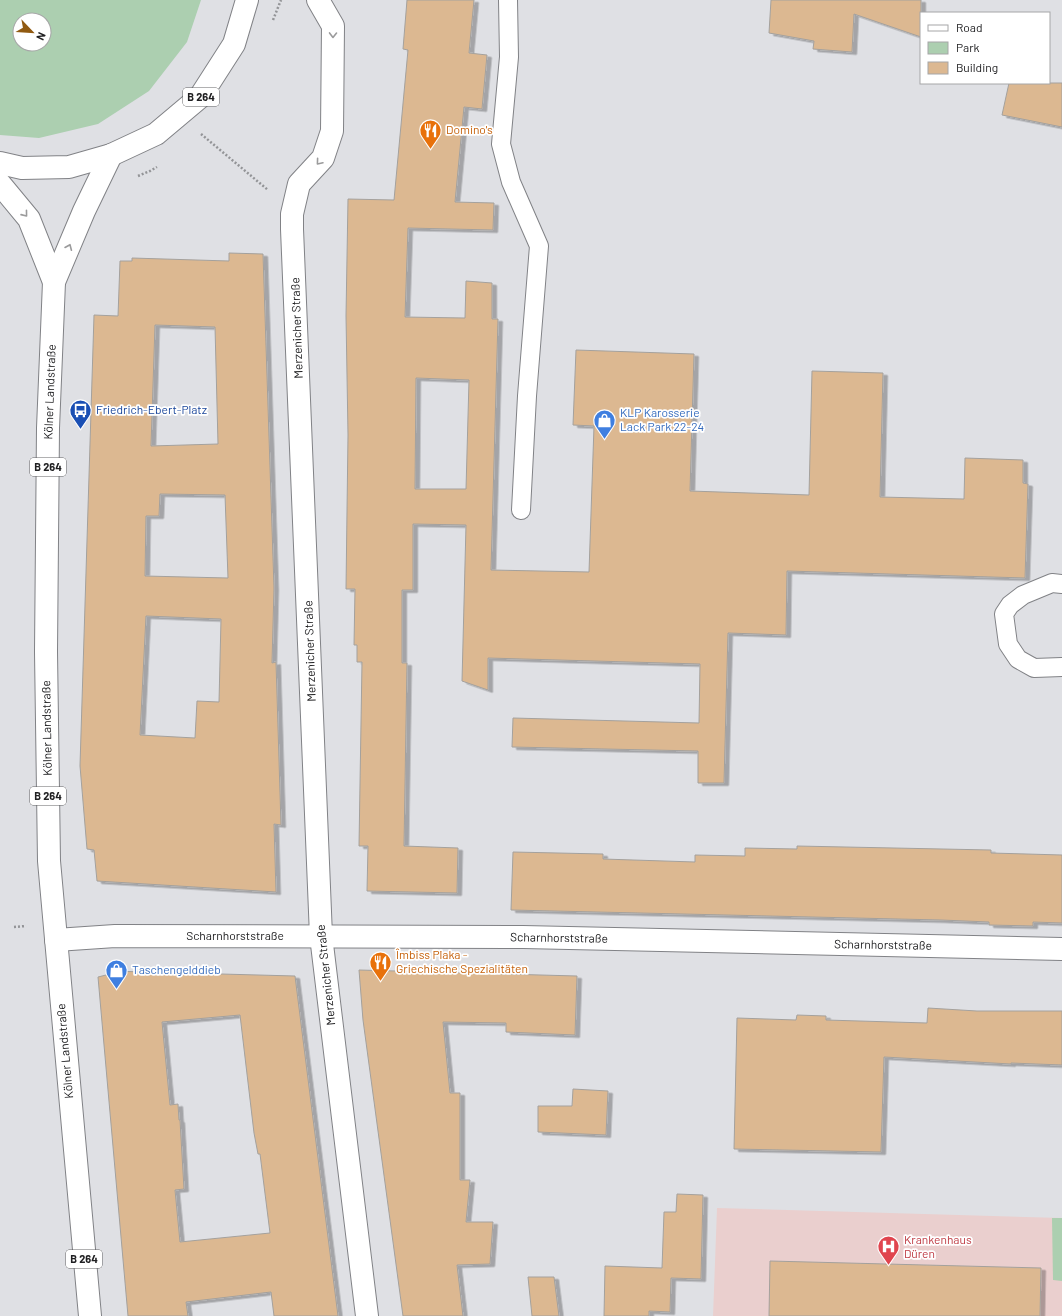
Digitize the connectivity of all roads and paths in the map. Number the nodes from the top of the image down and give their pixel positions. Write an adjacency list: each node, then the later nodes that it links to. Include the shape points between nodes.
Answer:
1 (247, 0): 5 (street, B 264, via 234,44 200,97 156,134)
2 (318, 0): 8 (street, Merzenicher Straße, one-way to 8, via 333,26 332,131 323,158 299,184)
3 (508, 0): 10 (lane, via 509,56 501,144 511,182 540,246 527,396)
4 (201, 134): 8 (path)
5 (111, 155): 6 (street, B 264, via 69,167 22,168); 9 (street, Kölner Landstraße / B 264, one-way to 5)
6 (0, 163)
7 (0, 184): 9 (street, Kölner Landstraße / B 264, one-way to 9, via 29,219)
8 (292, 220): 13 (street, Merzenicher Straße)
9 (54, 282): 14 (street, Kölner Landstraße / B 264, via 48,428 46,652 49,861)
10 (521, 510)
11 (1062, 584): 12 (lane, via 1052,583 1023,595 1010,605 1004,614 1008,644 1018,659 1034,668)
12 (1062, 667)
13 (321, 936): 14 (street, Scharnhorststraße, via 115,936); 15 (street, Scharnhorststraße, via 531,937); 17 (street, Merzenicher Straße)
14 (56, 940): 16 (street, Kölner Landstraße / B 264)
15 (1062, 949)
16 (90, 1316)
17 (367, 1316)

